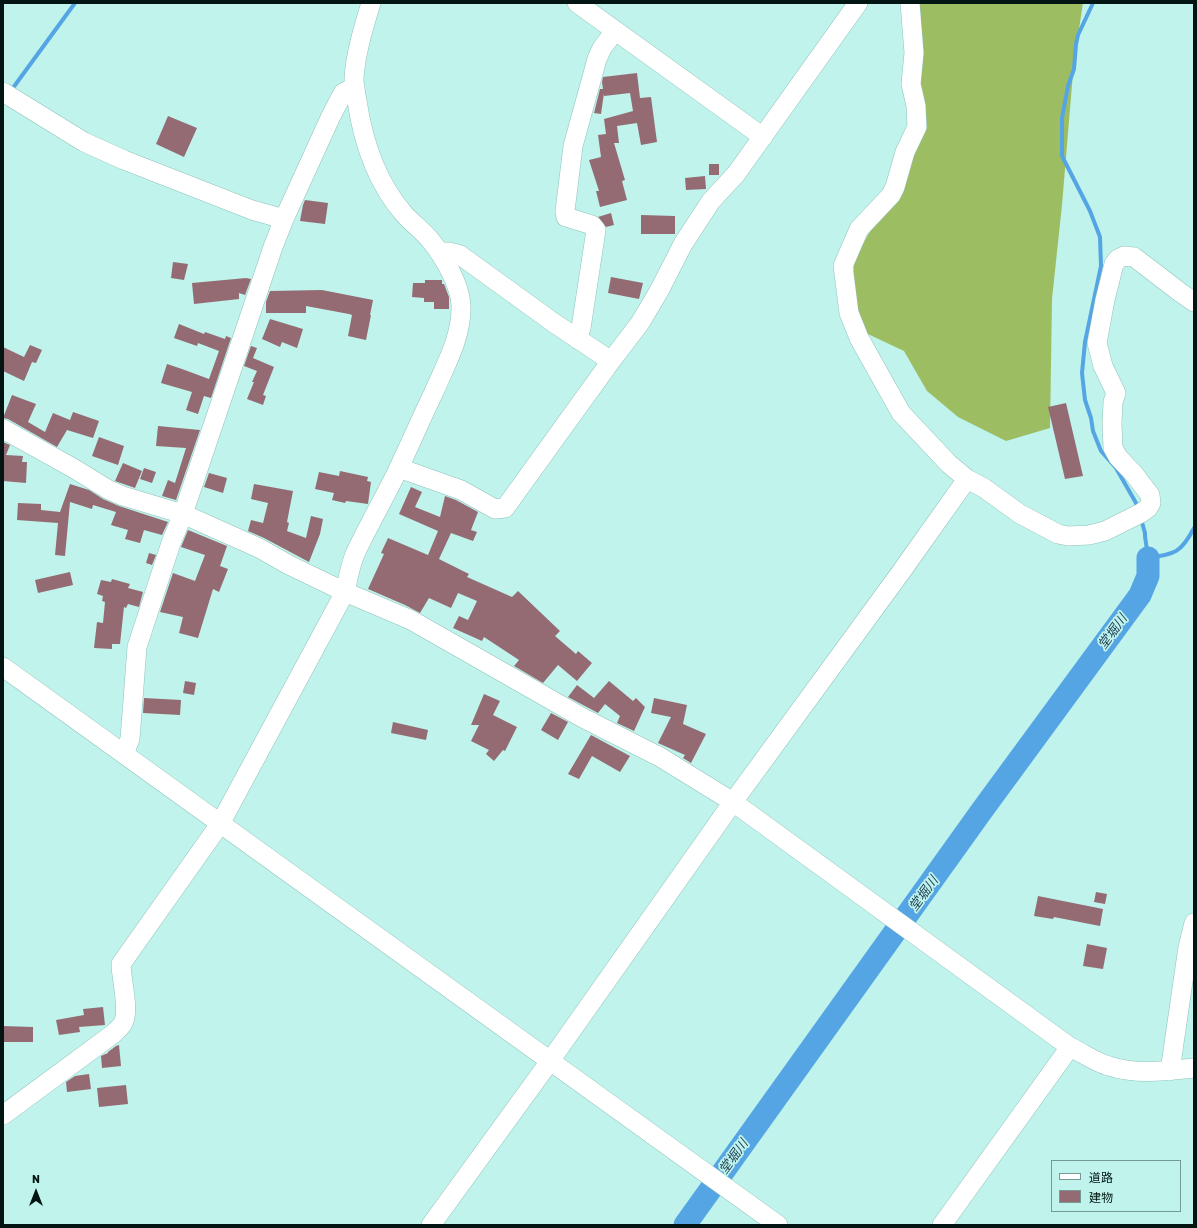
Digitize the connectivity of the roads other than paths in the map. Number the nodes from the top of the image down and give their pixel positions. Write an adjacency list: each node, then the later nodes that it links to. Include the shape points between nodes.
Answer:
1 (371, 3): 6 (street, via 359,50)
2 (576, 3): 5 (street)
3 (858, 3): 8 (street)
4 (910, 3): 16 (street, via 914,53 911,84 917,127 905,152 891,195 859,229 843,266 849,313 859,338 893,401 909,423)
5 (615, 31): 8 (street); 12 (street, via 597,59 573,146 570,168 566,217 592,225 596,230 581,328)
6 (355, 87): 9 (street, via 343,93); 10 (street, via 365,137 381,180 404,214)
7 (3, 92): 9 (street, via 84,142 252,210)
8 (763, 137): 13 (street, via 736,174 711,201 683,244 640,324)
9 (284, 219): 17 (street)
10 (439, 252): 12 (street, via 460,255); 15 (street, via 460,296 460,318 452,352)
11 (1194, 302): 16 (street, via 1134,257 1124,256 1114,264 1097,343 1103,366 1116,393 1113,402 1113,448 1150,494 1151,503 1148,508 1105,531 1068,536 1058,534 1020,514)
12 (577, 339): 13 (street)
13 (611, 361): 15 (street, via 505,508 495,509 461,490)
14 (3, 429): 17 (street, via 109,490)
15 (399, 468): 18 (street, via 355,555)
16 (967, 479): 21 (street)
17 (183, 514): 18 (street); 20 (street, via 137,647 130,739)
18 (345, 592): 21 (street, via 411,620 583,718 660,757); 22 (street)
19 (3, 667): 20 (street)
20 (124, 754): 22 (street)
21 (732, 802): 24 (street); 25 (street)
22 (220, 824): 25 (street); 28 (street, via 121,964 125,996 124,1022 113,1034)
23 (1194, 923): 27 (street, via 1188,947)
24 (1070, 1047): 27 (street, via 1108,1066 1126,1071); 31 (street)
25 (550, 1061): 29 (street); 30 (street)
26 (1194, 1068): 27 (street)
27 (1170, 1071)
28 (3, 1115)
29 (431, 1225)
30 (778, 1225)
31 (942, 1225)

